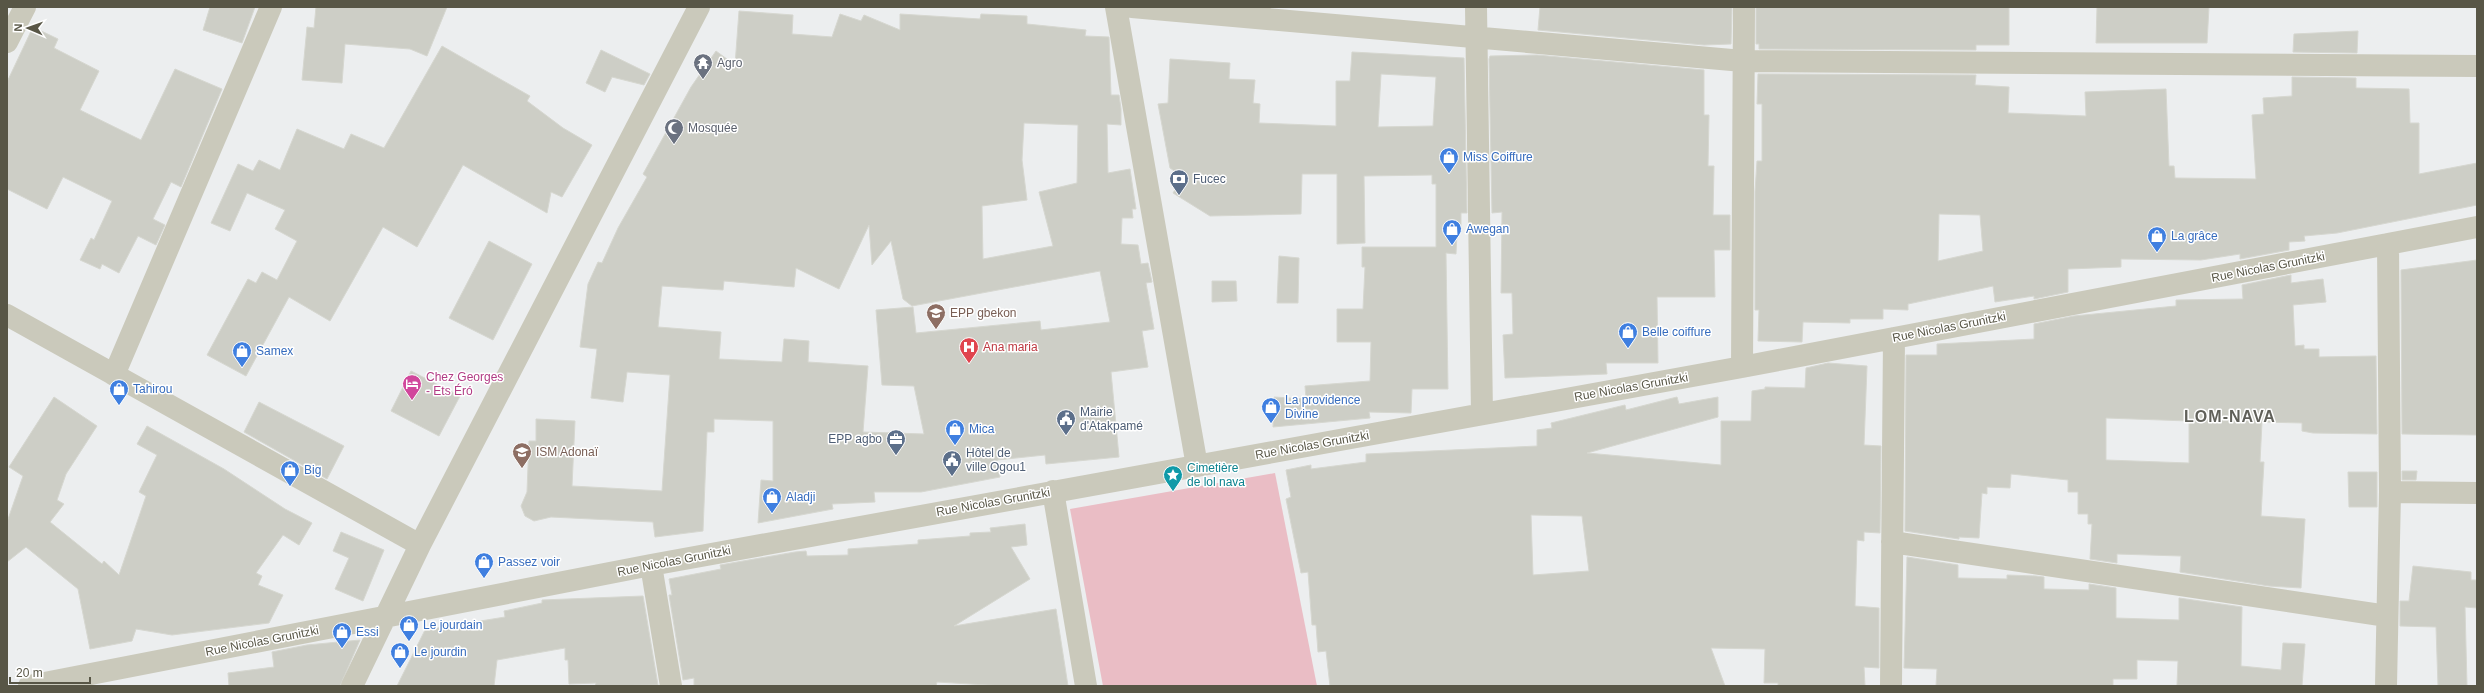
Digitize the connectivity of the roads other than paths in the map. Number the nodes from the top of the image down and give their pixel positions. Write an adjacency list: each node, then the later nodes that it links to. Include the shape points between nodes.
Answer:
1 (25, 7): 9 (street)
2 (271, 7): 17 (street)
3 (699, 7): 24 (street)
4 (1116, 7): 19 (street)
5 (1132, 7): 8 (street)
6 (1476, 7): 8 (street)
7 (1744, 7): 10 (street)
8 (1476, 38): 10 (street); 18 (street)
9 (7, 42)
10 (1743, 61): 11 (street); 16 (street)
11 (2477, 66)
12 (2477, 227): 13 (street, Rue Nicolas Grunitzki)
13 (2388, 244): 15 (street, Rue Nicolas Grunitzki); 21 (street)
14 (7, 315): 17 (street)
15 (1894, 338): 16 (street, Rue Nicolas Grunitzki); 23 (street)
16 (1742, 367): 18 (street, Rue Nicolas Grunitzki)
17 (114, 375): 24 (street)
18 (1482, 414): 19 (street, Rue Nicolas Grunitzki)
19 (1197, 466): 20 (street, Rue Nicolas Grunitzki)
20 (1053, 492): 25 (street, Rue Nicolas Grunitzki); 31 (street)
21 (2390, 492): 22 (street); 26 (street)
22 (2477, 494)
23 (1892, 542): 26 (street); 32 (street)
24 (420, 545): 27 (street)
25 (651, 565): 27 (street, Rue Nicolas Grunitzki); 30 (street)
26 (2387, 616): 33 (street)
27 (384, 617): 28 (street, Rue Nicolas Grunitzki); 29 (street)
28 (29, 686)
29 (352, 686)
30 (671, 686)
31 (1086, 686)
32 (1891, 686)
33 (2386, 686)

